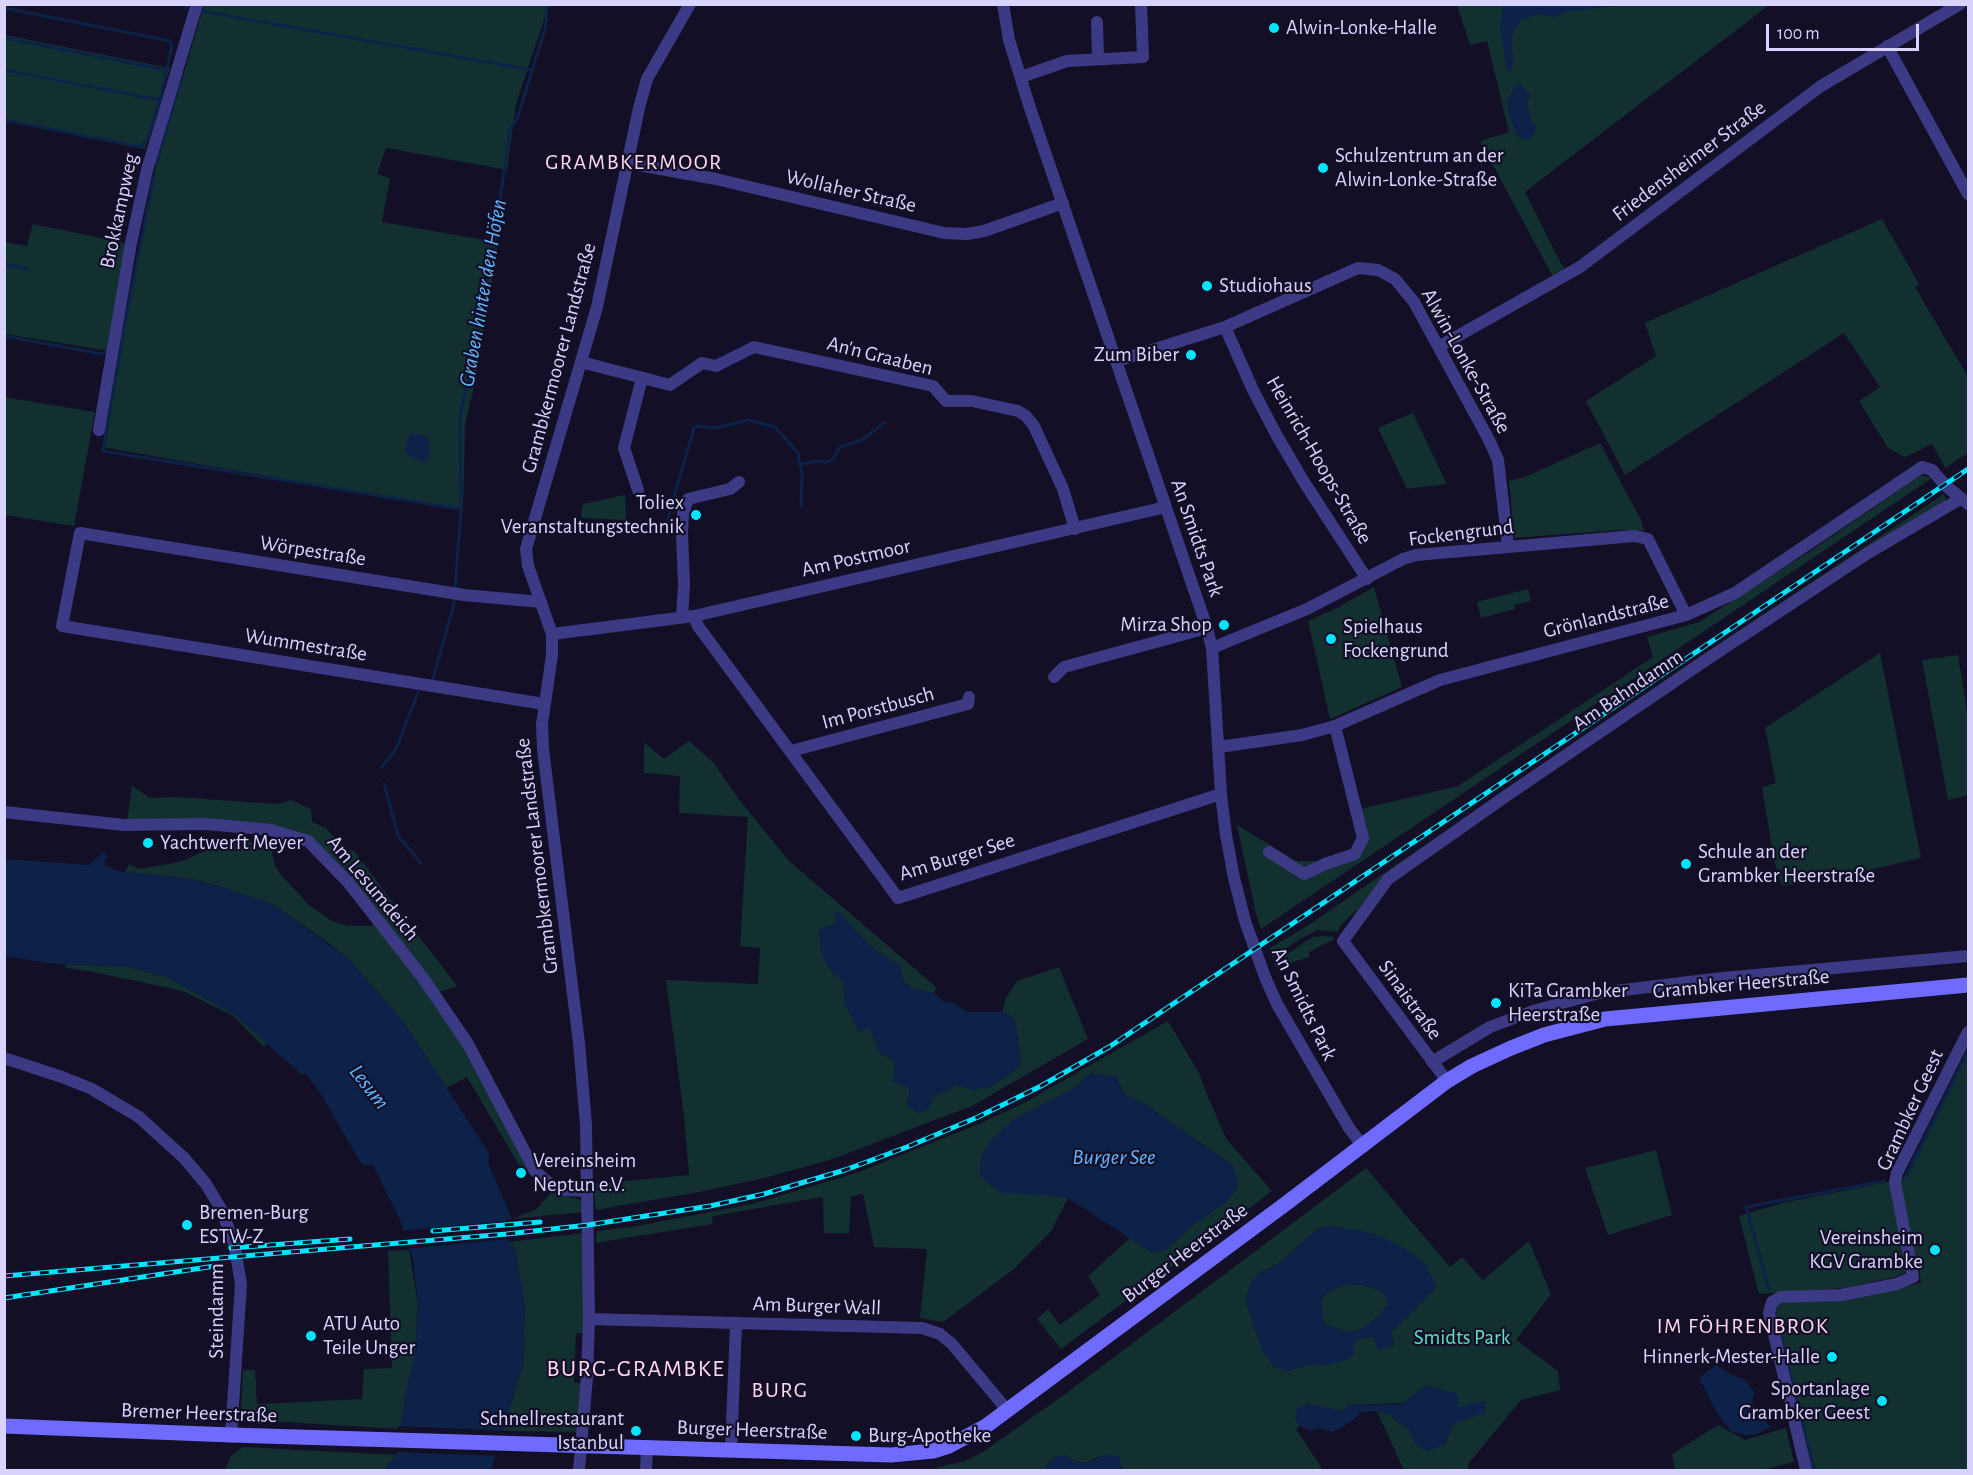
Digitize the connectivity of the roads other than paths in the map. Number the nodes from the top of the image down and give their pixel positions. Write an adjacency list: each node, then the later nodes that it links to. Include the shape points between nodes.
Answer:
1 (197, 4): 18 (street, Brokkampweg, via 147,170)
2 (690, 4): 10 (street, Grambkermoorer Landstraße, via 647,79)
3 (1003, 4): 9 (street, An Smidts Park)
4 (1141, 4): 8 (street, via 1143,57)
5 (1960, 4): 7 (street, Friedensheimer Straße)
6 (1097, 22): 8 (street)
7 (1887, 46): 11 (street); 14 (street, Friedensheimer Straße, via 1814,92 1580,267)
8 (1098, 59): 9 (street, via 1067,61)
9 (1021, 77): 12 (street, An Smidts Park)
10 (627, 163): 12 (street, Wollaher Straße, via 716,179 944,233 984,231); 16 (street, Grambkermoorer Landstraße, via 597,307)
11 (1968, 194)
12 (1063, 203): 15 (street, An Smidts Park)
13 (1225, 327): 14 (street, Alwin-Lonke-Straße, via 1358,268 1378,270 1395,279); 15 (street, Alwin-Lonke-Straße); 25 (street, Heinrich-Hoops-Straße, via 1277,436)
14 (1440, 346): 24 (street, Alwin-Lonke-Straße, via 1498,460)
15 (1117, 361): 22 (street, An Smidts Park)
16 (581, 362): 17 (street); 26 (street, Grambkermoorer Landstraße, via 526,549)
17 (642, 378): 20 (street, via 624,448); 23 (street, An'n Graaben, via 670,384 702,363 716,366 754,347 933,386 946,401 972,400 1018,411 1034,426 1063,489)
18 (99, 430)
19 (739, 482): 28 (street, via 730,489 688,498 682,534)
20 (638, 490)
21 (1964, 501): 27 (street, Grönlandstraße, via 1932,470 1922,466 1736,593); 42 (street, Am Bahndamm, via 1868,553 1388,879)
22 (1166, 507): 23 (street, Am Postmoor); 30 (street, An Smidts Park)
23 (1075, 529): 28 (street, Am Postmoor)
24 (1508, 546): 25 (street, Fockengrund, via 1416,555); 27 (street, Fockengrund, via 1648,538)
25 (1367, 579): 32 (street, Fockengrund, via 1307,609)
26 (542, 602): 29 (street, Wörpestraße, via 464,595 80,533); 31 (street, Grambkermoorer Landstraße)
27 (1686, 615): 36 (street, Grönlandstraße, via 1440,680)
28 (688, 616): 31 (street, Am Postmoor); 38 (street, Am Burger See)
29 (62, 626): 35 (street, Wummestraße)
30 (1207, 628): 32 (street, An Smidts Park); 33 (street, via 1064,667)
31 (552, 634): 35 (street, Grambkermoorer Landstraße)
32 (1212, 648): 37 (street, An Smidts Park)
33 (1054, 677)
34 (969, 697): 38 (street, Im Porstbusch, via 968,704)
35 (544, 704): 50 (street, Grambkermoorer Landstraße, via 543,749 579,1043)
36 (1335, 726): 37 (street, Grönlandstraße); 41 (street, via 1363,838 1355,854 1304,874)
37 (1219, 747): 39 (street, An Smidts Park)
38 (791, 751): 39 (street, Am Burger See, via 898,898)
39 (1221, 794): 49 (street, An Smidts Park, via 1234,878 1265,976 1325,1090)
40 (4, 812): 50 (street, Am Lesumdeich, via 124,825 251,828 308,841 348,882 423,978 468,1044 535,1171 550,1184)
41 (1269, 852)
42 (1343, 941): 47 (street, Sinaistraße)
43 (1968, 956): 47 (street, Grambker Heerstraße, via 1599,993 1490,1026)
44 (1968, 985): 48 (main road, Grambker Heerstraße, via 1605,1019 1544,1035)
45 (1968, 1032): 63 (street, Grambker Geest, via 1897,1173 1895,1182 1913,1277 1841,1295 1781,1297 1772,1302 1769,1313)
46 (4, 1058): 56 (street, Steindamm, via 92,1089 139,1117 206,1184 234,1243 241,1284)
47 (1432, 1062): 48 (street, Sinaistraße)
48 (1447, 1081): 49 (main road, Grambker Heerstraße)
49 (1363, 1146): 51 (main road, Grambker Heerstraße)
50 (588, 1191): 52 (street, Grambkermoorer Landstraße)
51 (1284, 1205): 54 (main road, Burger Heerstraße)
52 (589, 1319): 53 (street, Am Burger Wall); 58 (street, Grambkermoorer Landstraße)
53 (736, 1323): 54 (street, Am Burger Wall, via 922,1328 940,1334 952,1344); 60 (street)
54 (1008, 1411): 60 (main road, Burger Heerstraße, via 949,1446 912,1454)
55 (4, 1426): 56 (main road, Bremer Heerstraße)
56 (231, 1436): 57 (main road, Bremer Heerstraße)
57 (392, 1440): 58 (main road, Burger Heerstraße)
58 (582, 1446): 59 (main road, Burger Heerstraße); 61 (street, Grambkermoorer Landstraße)
59 (647, 1448): 60 (main road, Burger Heerstraße); 62 (street)
60 (731, 1451)
61 (579, 1470)
62 (646, 1470)
63 (1806, 1470)

